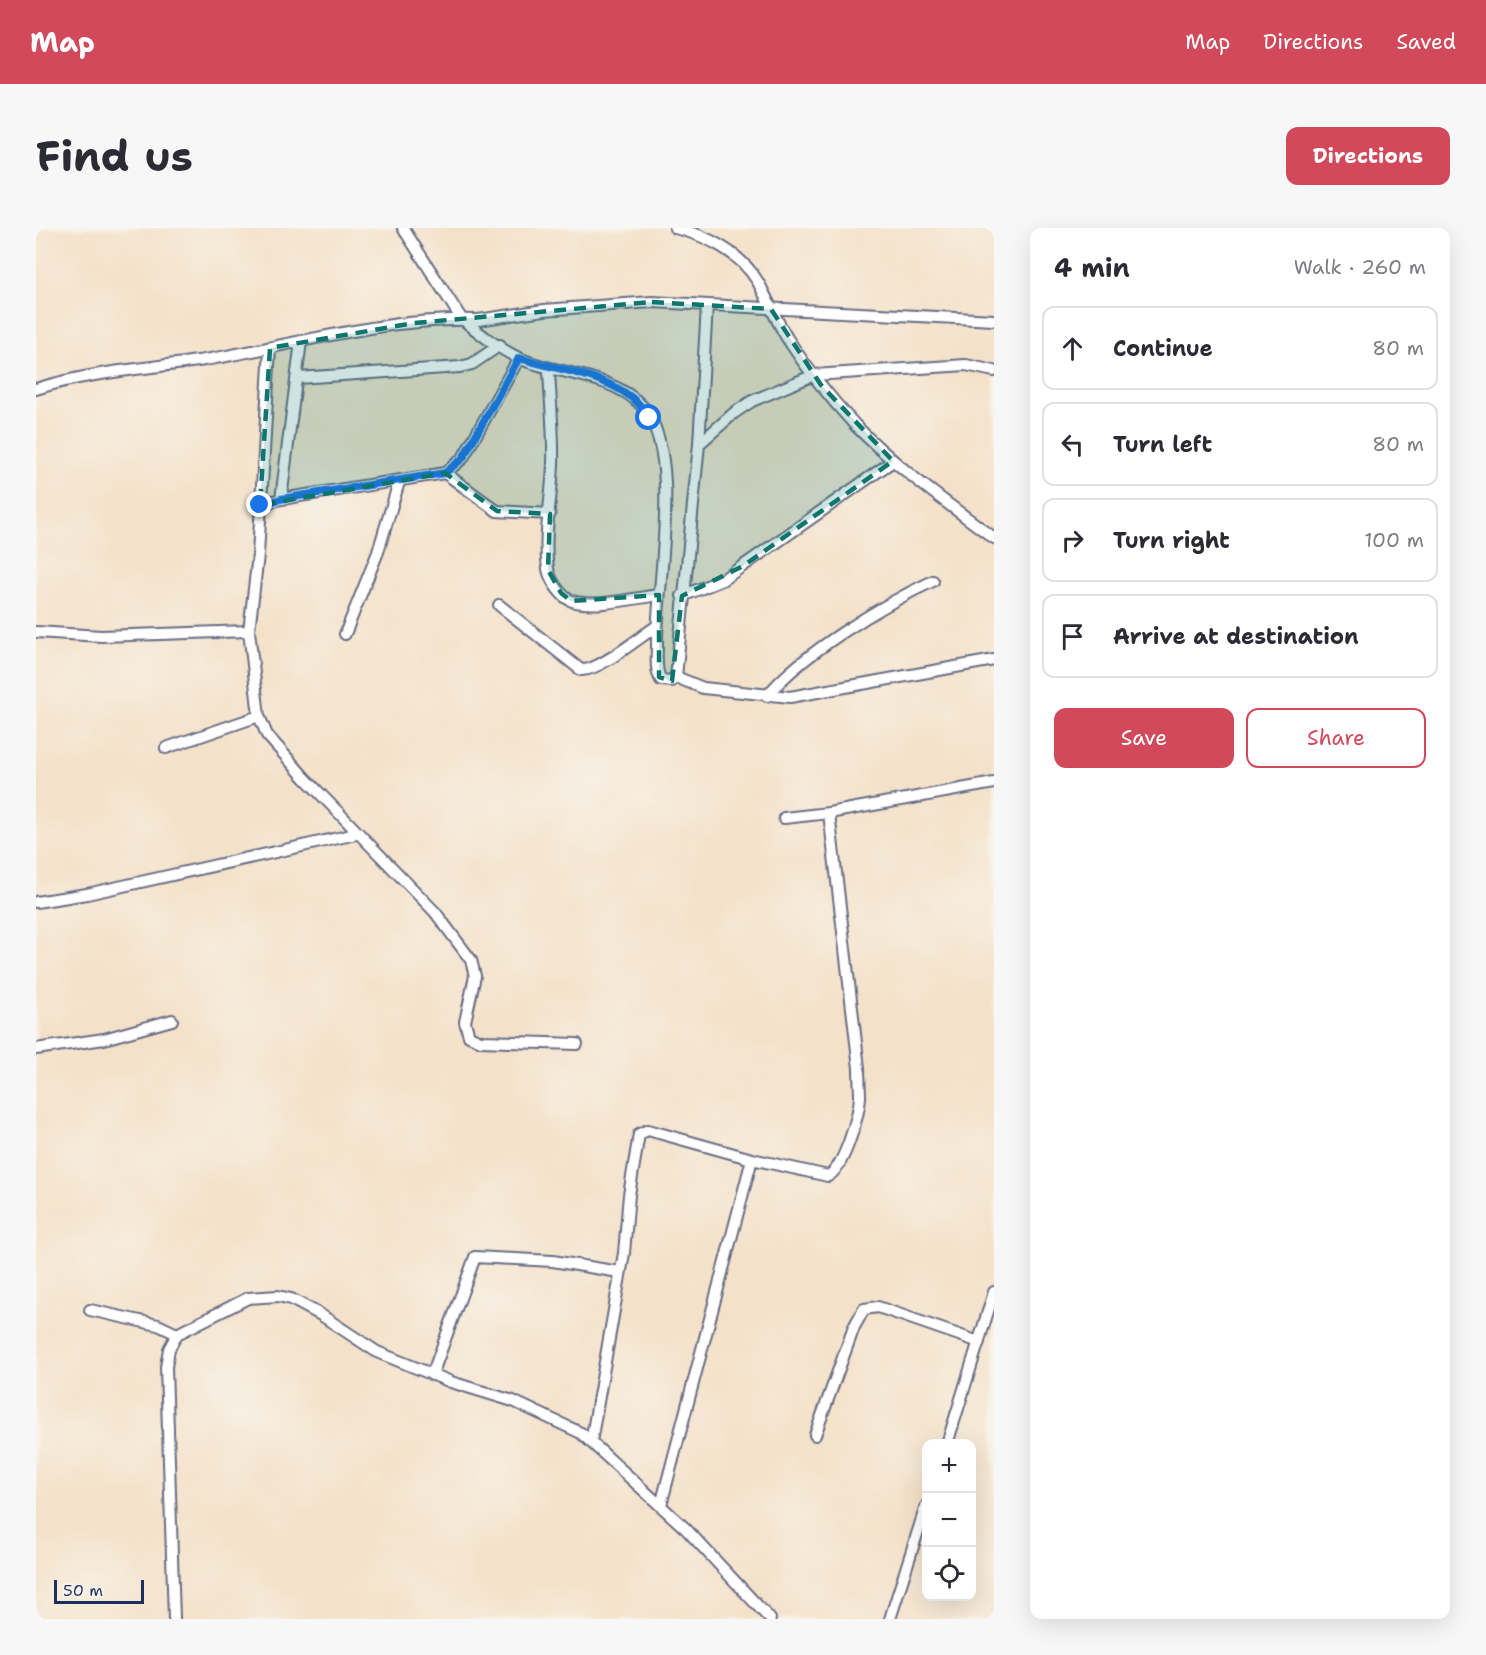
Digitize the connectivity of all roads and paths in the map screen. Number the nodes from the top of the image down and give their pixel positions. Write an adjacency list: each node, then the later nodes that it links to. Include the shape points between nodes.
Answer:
1 (403, 228): 6 (street)
2 (675, 228): 3 (street)
3 (695, 230): 5 (street, via 744,265 758,281)
4 (707, 305): 5 (street); 6 (street, via 652,302 554,309 478,320); 17 (street)
5 (771, 309): 7 (street); 14 (street)
6 (461, 318): 8 (street); 9 (street)
7 (994, 320)
8 (302, 341): 10 (street); 15 (street)
9 (500, 345): 11 (street); 15 (street, via 472,364 460,367)
10 (270, 348): 16 (street, via 90,375); 22 (street)
11 (519, 358): 12 (street); 19 (street, via 463,458)
12 (549, 368): 23 (street, via 553,463); 26 (street, via 585,376 628,394 644,408 656,431 666,501)
13 (994, 371): 14 (street, via 966,364)
14 (814, 375): 17 (street, via 752,400); 18 (street, via 855,425)
15 (298, 378): 21 (street)
16 (36, 389)
17 (699, 444): 27 (street)
18 (893, 461): 24 (street); 27 (street, via 729,575)
19 (445, 473): 20 (street); 23 (street, via 497,511)
20 (399, 482): 21 (street); 32 (street, via 378,552)
21 (281, 499): 22 (street)
22 (260, 505): 30 (street)
23 (550, 514): 26 (street, via 548,570 561,593 571,601)
24 (994, 538)
25 (933, 581): 35 (street, via 901,596 806,659 783,676)
26 (659, 595): 29 (street)
27 (682, 596): 34 (street)
28 (499, 604): 29 (street, via 581,670 606,661)
29 (657, 626): 34 (street, via 658,677 667,682)
30 (249, 631): 31 (street, via 100,636); 36 (street)
31 (36, 632)
32 (345, 634)
33 (994, 660): 35 (street, via 789,697)
34 (676, 677): 35 (street, via 703,688)
35 (767, 696)
36 (259, 716): 37 (street); 41 (street, via 267,735)
37 (166, 748)
38 (994, 783): 39 (street)
39 (830, 813): 40 (street); 46 (street, via 859,1068 856,1119 839,1165 828,1176)
40 (784, 818)
41 (356, 834): 42 (street); 44 (street, via 435,912 471,960 475,976 465,1022 469,1036 481,1041)
42 (36, 902)
43 (172, 1020): 45 (street, via 104,1039)
44 (577, 1044)
45 (36, 1049)
46 (752, 1159): 47 (street, via 642,1131 635,1152); 56 (street)
47 (619, 1272): 52 (street, via 553,1261 475,1257); 55 (street)
48 (994, 1292): 51 (street)
49 (90, 1310): 50 (street, via 158,1325)
50 (177, 1334): 52 (street, via 248,1298 278,1296 321,1315 377,1352); 58 (street, via 166,1367)
51 (979, 1342): 53 (street, via 878,1307 864,1309); 54 (street)
52 (432, 1375): 55 (street, via 561,1421)
53 (815, 1435)
54 (948, 1439)
55 (591, 1442): 56 (street)
56 (661, 1505): 59 (street)
57 (922, 1521): 60 (street)
58 (174, 1619)
59 (770, 1619)
60 (890, 1619)

